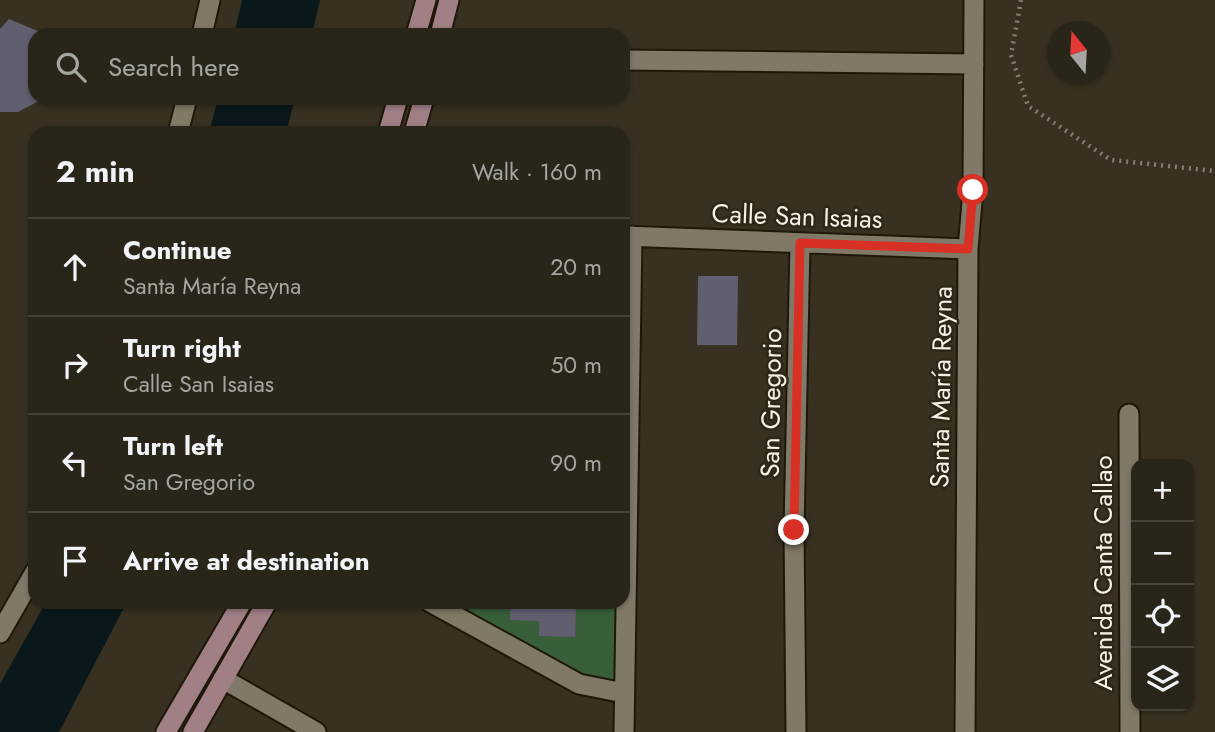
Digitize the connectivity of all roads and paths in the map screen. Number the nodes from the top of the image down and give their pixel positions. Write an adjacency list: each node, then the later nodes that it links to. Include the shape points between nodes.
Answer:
1 (210, 0): 6 (street)
2 (426, 0): 7 (main road)
3 (449, 0): 8 (main road)
4 (974, 0): 10 (street, Santa María Reyna)
5 (1021, 0): 17 (path, via 1012,55 1028,106 1111,160)
6 (204, 28)
7 (418, 28)
8 (442, 28)
9 (630, 60): 10 (street)
10 (974, 64): 20 (street, Santa María Reyna)
11 (185, 105): 14 (street)
12 (396, 105): 15 (main road)
13 (422, 105): 16 (main road)
14 (180, 126)
15 (390, 126)
16 (416, 126)
17 (1215, 172)
18 (630, 236): 19 (street, Calle San Isaias)
19 (800, 243): 20 (street, Calle San Isaias); 34 (street, San Gregorio, via 794,530)
20 (968, 249): 35 (street, Santa María Reyna)
21 (1129, 414): 36 (street, Avenida Canta Callao)
22 (28, 584): 27 (street)
23 (238, 609): 30 (main road)
24 (263, 609): 28 (main road)
25 (625, 609): 29 (street)
26 (461, 610): 29 (street, via 579,684)
27 (0, 633)
28 (223, 679): 31 (main road); 32 (street)
29 (624, 693): 33 (street)
30 (166, 732)
31 (193, 732)
32 (316, 732)
33 (624, 732)
34 (796, 732)
35 (965, 732)
36 (1130, 732)

